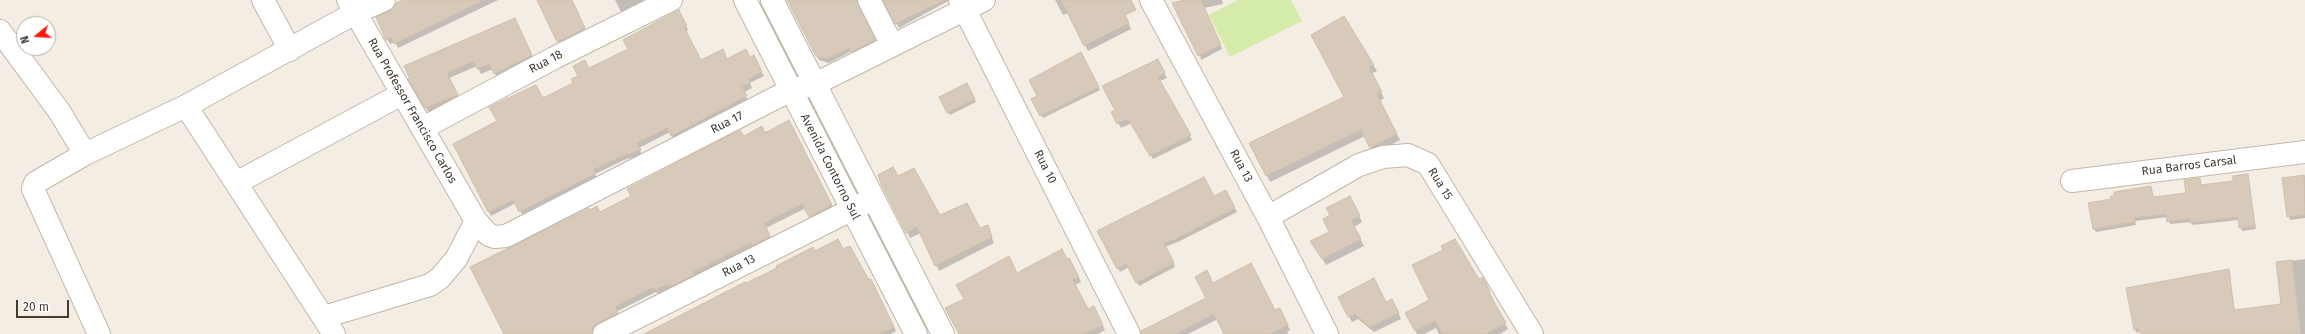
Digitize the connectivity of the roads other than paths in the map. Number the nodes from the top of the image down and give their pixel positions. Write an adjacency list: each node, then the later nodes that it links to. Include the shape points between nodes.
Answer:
1 (263, 0): 13 (street)
2 (384, 0): 10 (street)
3 (671, 0): 18 (street, Rua 18, via 554,58)
4 (746, 0): 15 (street, Avenida Contorno Sul)
5 (772, 0): 14 (street, Avenida Contorno Sul)
6 (869, 0): 12 (street)
7 (984, 0): 9 (street, Rua 17)
8 (1151, 0): 25 (street, Rua 13)
9 (962, 5): 12 (street, Rua 17); 32 (street, Rua 10)
10 (351, 7): 13 (street); 16 (street, Rua Professor Francisco Carlos)
11 (0, 31): 20 (street, via 59,111)
12 (892, 45): 14 (street, Rua 17)
13 (290, 50): 17 (street)
14 (815, 84): 15 (street, Rua 17); 23 (street, Avenida Contorno Sul)
15 (791, 90): 24 (street, Avenida Contorno Sul); 26 (street, Rua 17, via 506,236 489,235)
16 (402, 94): 18 (street, Rua Professor Francisco Carlos); 22 (street)
17 (186, 106): 20 (street); 22 (street)
18 (423, 128): 26 (street, Rua Professor Francisco Carlos)
19 (2305, 152): 21 (street, Rua Barros Carsal)
20 (85, 154): 30 (street, via 35,182 34,189)
21 (2072, 181)
22 (236, 183): 28 (street)
23 (873, 199): 24 (street, Rua 13); 27 (street, Avenida Contorno Sul)
24 (852, 210): 29 (street, Avenida Contorno Sul); 31 (street, Rua 13)
25 (1268, 217): 33 (street, Rua 13); 34 (street, Rua 15, via 1358,165 1383,157 1408,155 1428,164)
26 (476, 221): 28 (street, via 456,260 440,278 430,285)
27 (939, 326): 29 (street)
28 (326, 328)
29 (912, 332)
30 (99, 334)
31 (604, 334)
32 (1129, 334)
33 (1327, 334)
34 (1532, 334)

